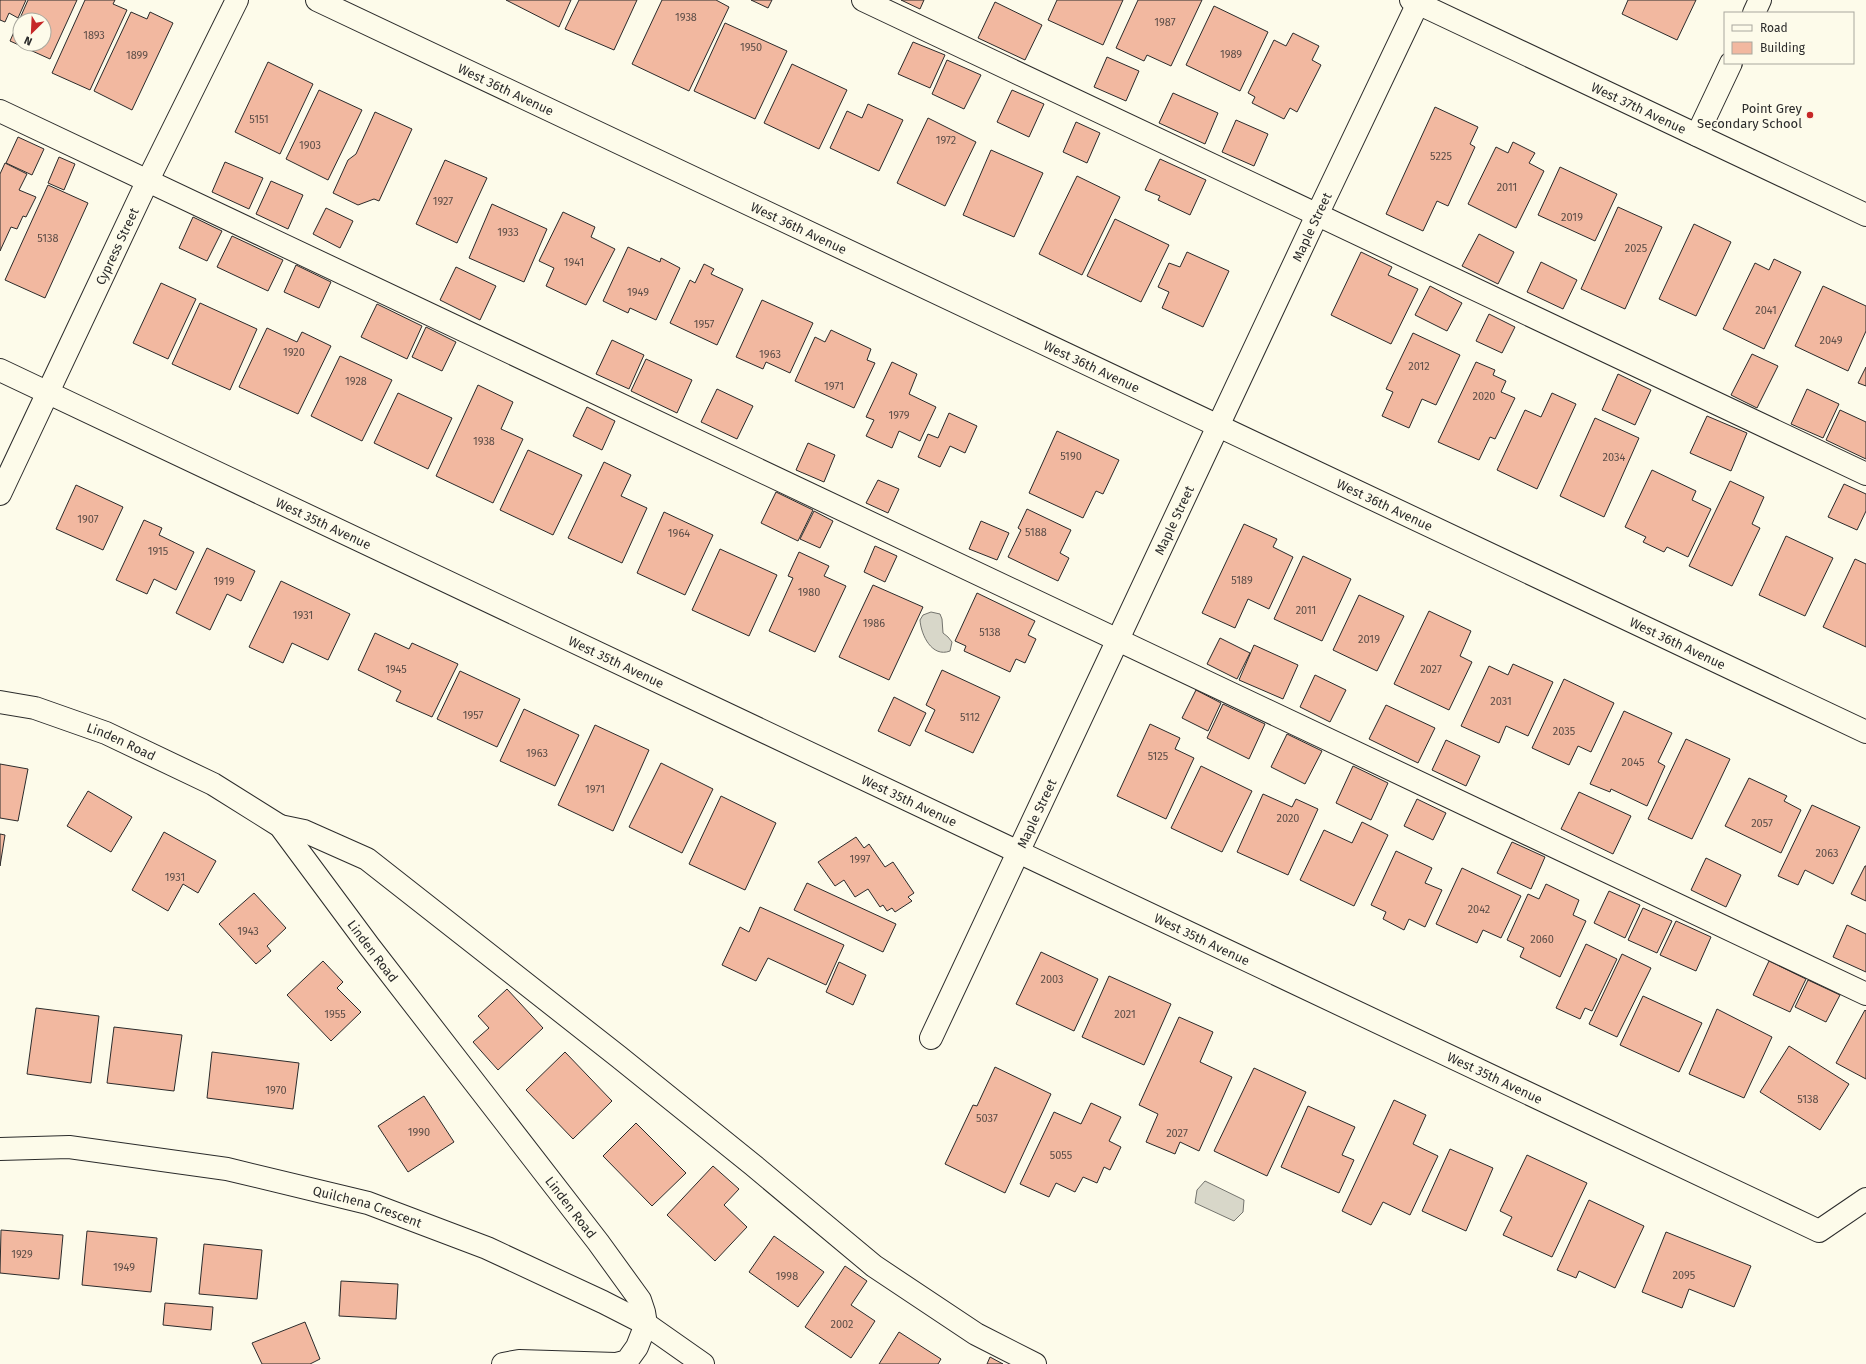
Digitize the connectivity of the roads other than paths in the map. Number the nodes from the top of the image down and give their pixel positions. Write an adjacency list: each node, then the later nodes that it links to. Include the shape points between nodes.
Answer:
1 (237, 0): 10 (street, Cypress Street)
2 (317, 0): 15 (street, West 36th Avenue)
3 (863, 0): 11 (street)
4 (1760, 0): 6 (street)
5 (1415, 2): 9 (street, West 37th Avenue); 11 (street, Maple Street)
6 (1754, 12)
7 (1731, 64): 9 (street)
8 (0, 111): 10 (street)
9 (1697, 135): 12 (street, West 37th Avenue)
10 (148, 180): 14 (street, Cypress Street); 18 (street)
11 (1317, 215): 15 (street, Maple Street); 16 (street)
12 (1866, 215)
13 (0, 370): 14 (street, West 35th Avenue)
14 (48, 393): 17 (street, Cypress Street); 22 (street, West 35th Avenue)
15 (1218, 427): 18 (street, Maple Street); 20 (street, West 36th Avenue)
16 (1866, 474)
17 (0, 494)
18 (1118, 640): 22 (street, Maple Street); 23 (street)
19 (0, 702): 21 (street, Linden Road, via 35,708 106,734 213,784)
20 (1866, 732)
21 (280, 826): 27 (street, Linden Road, via 369,946 598,1242 640,1300); 30 (street, via 304,831 367,859 619,1057 874,1266 976,1334)
22 (1019, 851): 24 (street, Maple Street); 26 (street, West 35th Avenue, via 1819,1231)
23 (1866, 994)
24 (931, 1038)
25 (0, 1149): 27 (street, Quilchena Crescent, via 69,1147 227,1169 368,1203 488,1248)
26 (1866, 1199)
27 (646, 1324): 28 (street, via 634,1354 616,1364 519,1361); 29 (street, Quilchena Crescent)
28 (503, 1364)
29 (703, 1364)
30 (1035, 1364)

